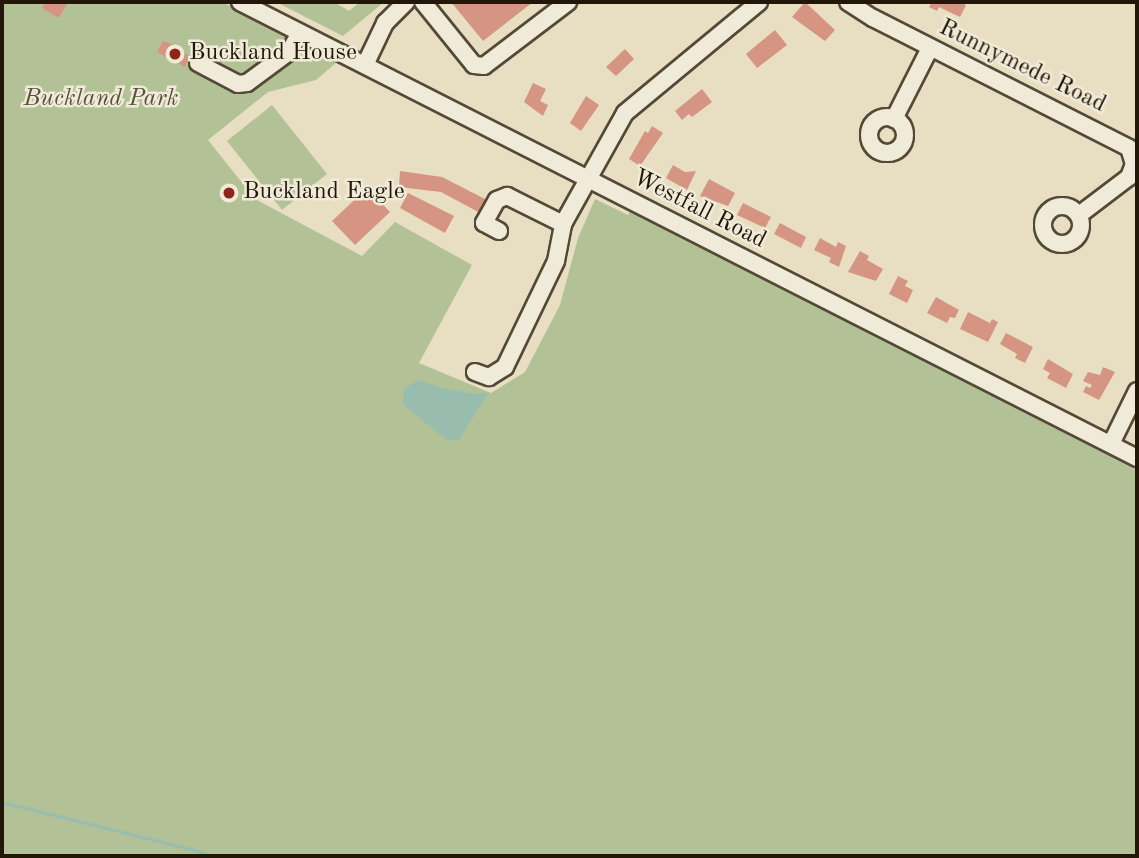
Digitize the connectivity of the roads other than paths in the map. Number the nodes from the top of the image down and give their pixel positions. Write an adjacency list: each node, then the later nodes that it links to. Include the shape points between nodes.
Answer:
1 (240, 2): 7 (street, Westfall Road)
2 (406, 2): 10 (street, via 385,23)
3 (423, 2): 4 (street, via 474,65 484,66)
4 (568, 2)
5 (759, 2): 14 (street, via 637,101 617,126)
6 (848, 2): 8 (street, Runnymede Road)
7 (300, 33): 9 (street, via 289,52 247,83 238,84); 10 (street, Westfall Road)
8 (930, 48): 11 (street); 12 (street, Runnymede Road)
9 (198, 63)
10 (365, 65): 14 (street, Westfall Road)
11 (894, 119)
12 (1133, 145): 13 (street, Runnymede Road)
13 (1133, 176): 15 (street, Runnymede Road)
14 (588, 179): 16 (street); 20 (street, Westfall Road)
15 (1079, 215)
16 (564, 224): 17 (street, via 507,196 497,200 484,223); 18 (street, via 556,261 534,293 505,367 489,377)
17 (499, 231)
18 (475, 372)
19 (1137, 391): 20 (street)
20 (1111, 444): 21 (street, Westfall Road)
21 (1137, 457)

